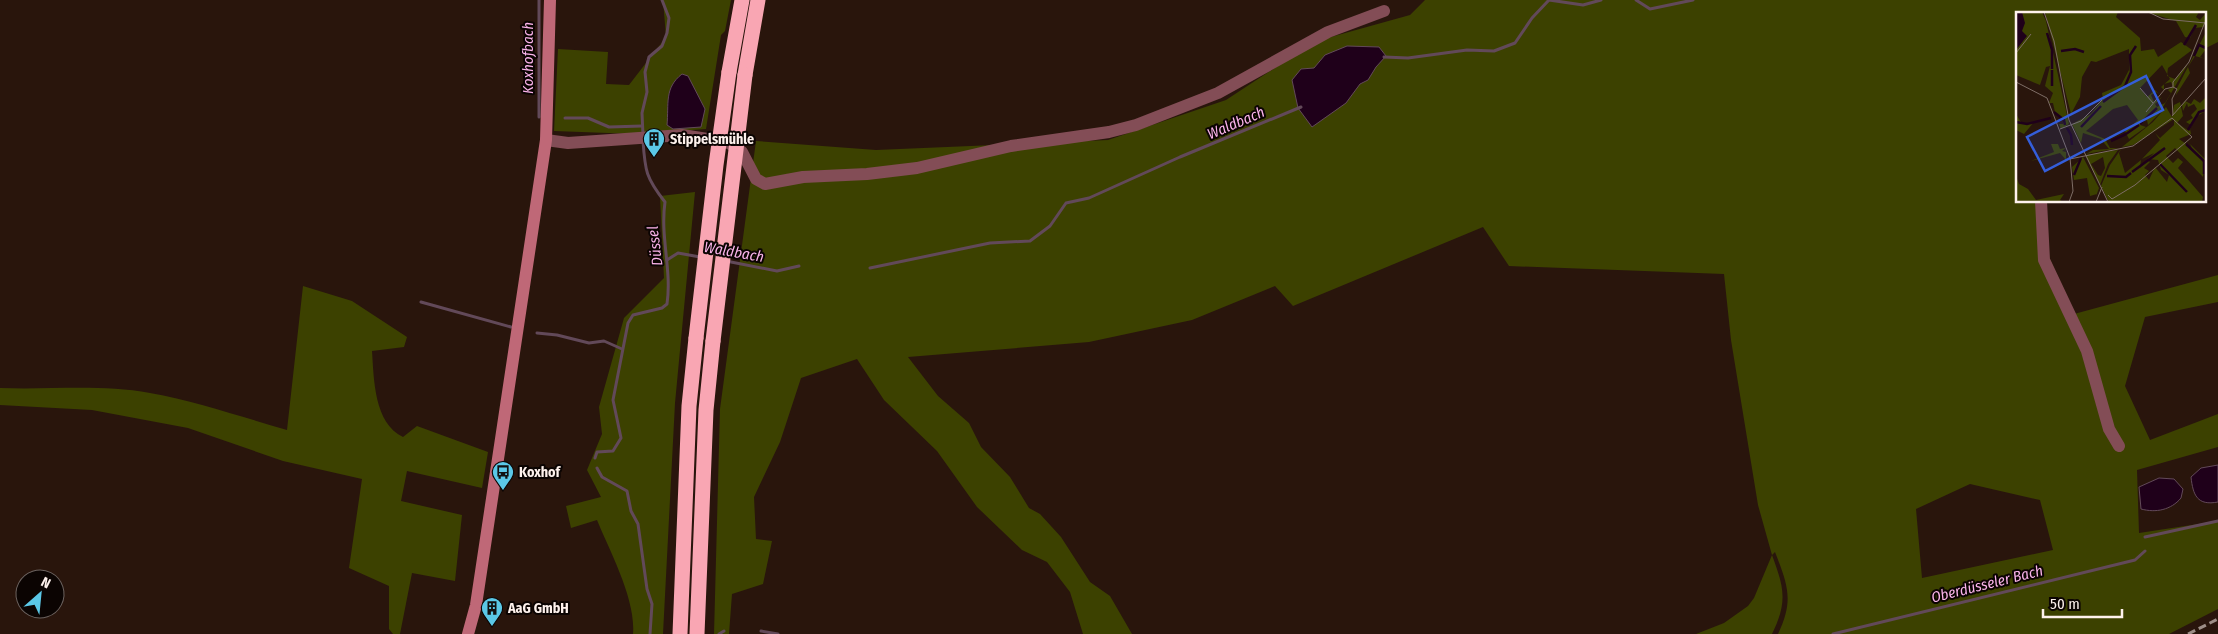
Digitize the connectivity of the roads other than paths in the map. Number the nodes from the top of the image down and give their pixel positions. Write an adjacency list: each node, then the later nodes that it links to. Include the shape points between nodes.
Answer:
1 (550, 0): 5 (main road)
2 (742, 0): 9 (highway, bridge, via 714,174 689,406)
3 (758, 0): 10 (highway, bridge, via 745,75 706,410)
4 (1384, 11): 5 (street, via 1328,32 1218,93 1136,125 1011,146 918,168 761,184 742,152 729,143 682,136 568,143)
5 (546, 140): 8 (main road, via 476,605)
6 (2042, 202): 7 (street, via 2044,260 2087,351 2109,428)
7 (2119, 446)
8 (468, 634)
9 (680, 634)
10 (697, 634)

